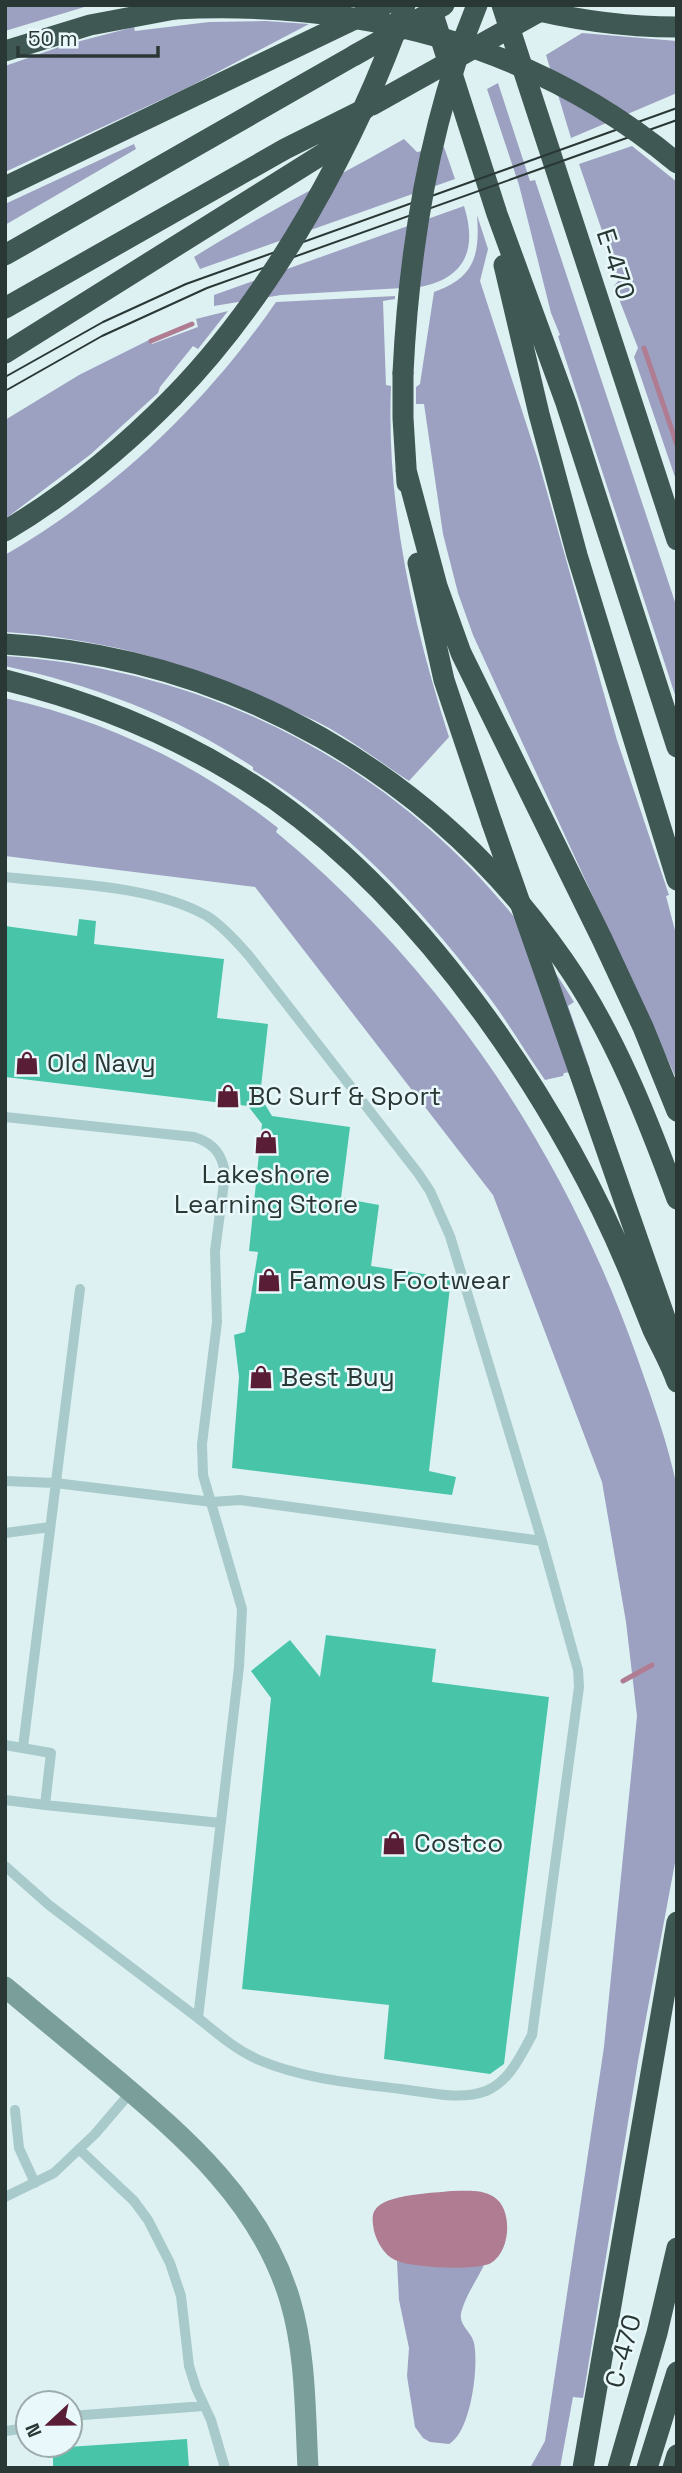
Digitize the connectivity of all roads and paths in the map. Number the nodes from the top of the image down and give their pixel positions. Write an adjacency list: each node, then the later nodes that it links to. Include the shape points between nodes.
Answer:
1 (384, 5): 13 (highway, bridge)
2 (405, 5): 19 (highway, bridge, via 357,119 304,220 237,324 200,370 103,464)
3 (430, 5): 14 (highway)
4 (444, 5): 15 (highway, bridge)
5 (477, 5): 18 (highway, bridge, via 444,102 421,195 408,283 403,373)
6 (502, 5): 20 (highway, E-470)
7 (515, 5): 9 (highway, bridge, via 614,24)
8 (551, 5): 11 (highway, bridge)
9 (677, 27)
10 (5, 51): 12 (highway, bridge, via 90,24 175,9 264,6 383,20 442,34 563,84)
11 (372, 105): 16 (highway, via 285,149); 17 (highway, via 342,142)
12 (677, 163)
13 (5, 187)
14 (497, 214): 23 (highway, via 566,403); 25 (highway, via 509,291 562,501)
15 (5, 255)
16 (5, 308)
17 (5, 353)
18 (406, 470): 26 (highway, via 437,586 461,653 602,939); 30 (highway, bridge, via 414,543 436,650 456,718 671,1335)
19 (5, 531)
20 (677, 540)
21 (5, 644): 28 (highway, via 119,660 238,696 343,750 436,817 511,893 579,984 631,1083)
22 (5, 680): 30 (highway, via 100,708 200,753 274,800 371,882 459,982 535,1091 597,1199)
23 (677, 747)
24 (5, 877): 36 (lane, via 154,895 207,916 250,957 429,1191 450,1236)
25 (677, 880)
26 (677, 1111)
27 (5, 1117): 33 (lane, via 194,1136 206,1140 223,1160 214,1276 217,1322 202,1444 203,1475)
28 (677, 1199)
29 (80, 1289): 32 (lane)
30 (676, 1378)
31 (5, 1481): 32 (lane)
32 (55, 1483): 33 (lane); 34 (lane)
33 (212, 1502): 36 (lane, via 240,1500); 41 (lane, via 243,1617)
34 (50, 1527): 35 (lane); 38 (lane)
35 (5, 1533)
36 (542, 1541): 45 (lane, via 575,1655 579,1687 532,2035 518,2060 501,2083 470,2095 323,2079 288,2071 235,2048)
37 (5, 1745): 38 (lane)
38 (23, 1747): 40 (lane, via 51,1753)
39 (5, 1800): 40 (lane)
40 (45, 1805): 41 (lane)
41 (221, 1823): 45 (lane)
42 (5, 1866): 45 (lane)
43 (677, 1922): 58 (highway)
44 (5, 1987): 46 (main road)
45 (198, 2018)
46 (131, 2092): 48 (lane); 57 (main road, via 225,2181 270,2250 296,2325)
47 (15, 2110): 49 (lane, via 19,2148)
48 (79, 2149): 49 (lane, via 54,2173); 53 (lane, via 134,2201 170,2263 181,2296 189,2366)
49 (35, 2183): 50 (lane)
50 (5, 2197)
51 (677, 2248): 59 (highway, C-470)
52 (677, 2372): 60 (highway)
53 (204, 2406): 54 (lane); 56 (lane)
54 (84, 2415)
55 (677, 2455): 61 (highway)
56 (225, 2468)
57 (308, 2468)
58 (583, 2468)
59 (618, 2468)
60 (647, 2468)
61 (673, 2468)

